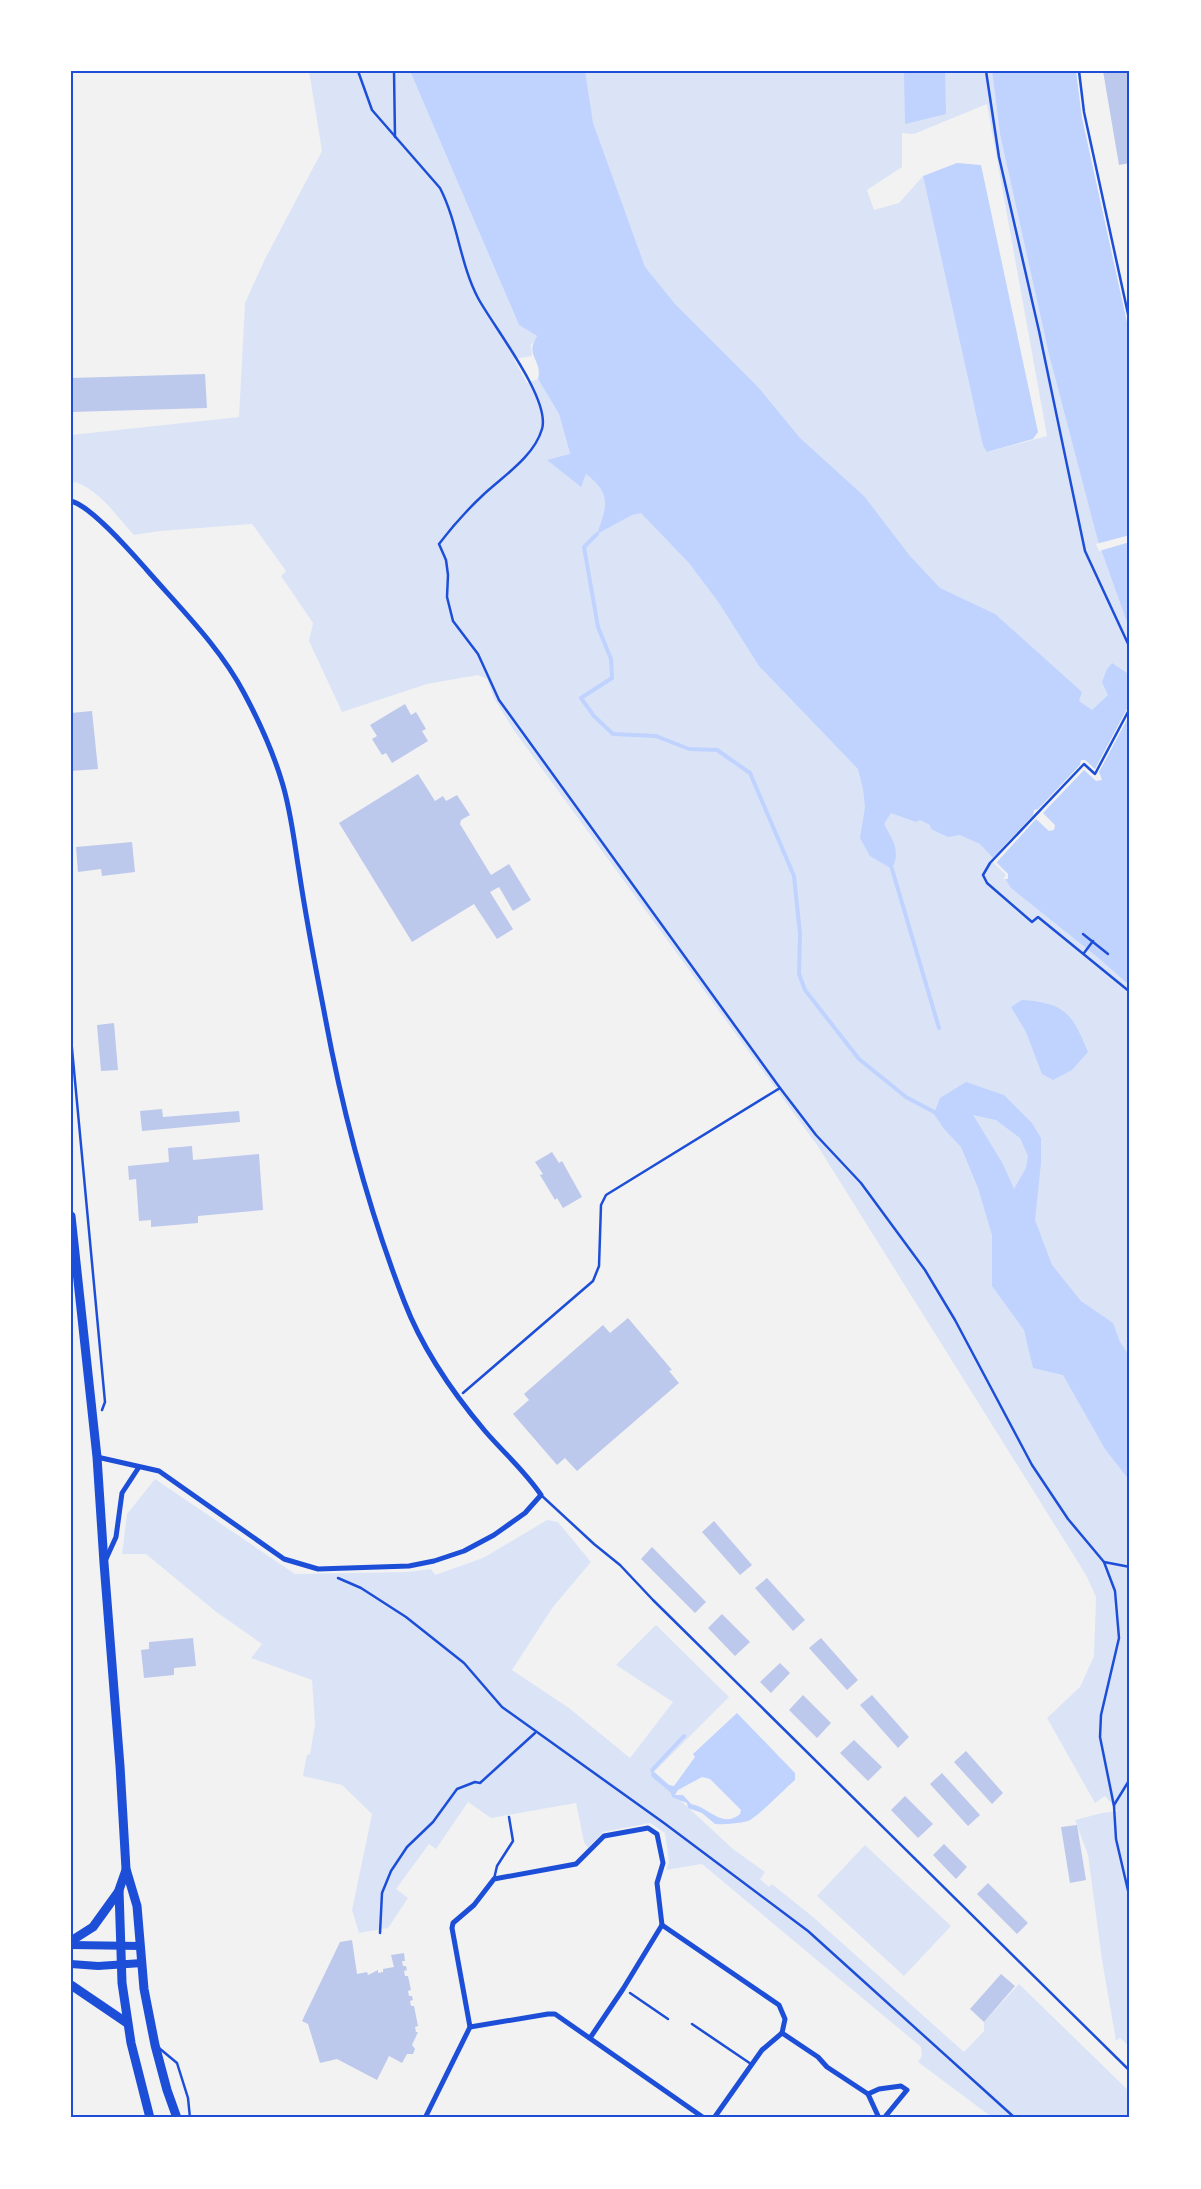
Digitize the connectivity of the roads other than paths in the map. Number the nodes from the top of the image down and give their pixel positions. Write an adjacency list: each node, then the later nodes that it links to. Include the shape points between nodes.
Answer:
1 (71, 501): 5 (street, via 92,513 127,549 216,651 243,691 267,742 291,816 326,1024 345,1110 405,1304 431,1356 459,1397)
2 (71, 1216): 3 (main road)
3 (98, 1457): 4 (street); 6 (main road)
4 (139, 1467): 5 (street, via 159,1471 284,1559 318,1569 409,1566 434,1561 494,1536 525,1513); 6 (street, via 122,1493 116,1537)
5 (541, 1495): 27 (lane, via 620,1565)
6 (104, 1562): 8 (main road)
7 (509, 1817): 9 (lane, via 513,1841 497,1866)
8 (126, 1869): 10 (main road); 15 (main road, via 137,1906)
9 (494, 1879): 11 (street, via 576,1864 604,1836 648,1828 657,1834 663,1864 657,1883); 22 (street, via 452,1928)
10 (119, 1890): 12 (main road, via 93,1927); 14 (main road)
11 (662, 1925): 23 (street, via 779,2005 785,2019); 24 (street)
12 (71, 1940)
13 (71, 1945): 14 (main road)
14 (121, 1946): 15 (main road); 18 (main road)
15 (140, 1946): 16 (main road)
16 (142, 1963): 18 (main road); 25 (main road)
17 (71, 1964): 18 (main road)
18 (122, 1964): 20 (main road)
19 (71, 1986): 20 (main road)
20 (127, 2023): 29 (main road)
21 (692, 2024): 26 (lane)
22 (470, 2027): 24 (street, via 555,2014); 32 (street)
23 (782, 2033): 26 (street); 28 (street, via 818,2057 827,2068)
24 (590, 2038): 33 (street)
25 (155, 2045): 30 (main road); 31 (lane, via 177,2063 188,2098)
26 (751, 2064): 34 (street)
27 (1130, 2071)
28 (868, 2094): 35 (street); 36 (street, via 900,2086 907,2090)
29 (150, 2118)
30 (177, 2118)
31 (190, 2118)
32 (425, 2118)
33 (704, 2118)
34 (714, 2118)
35 (879, 2118)
36 (884, 2118)

